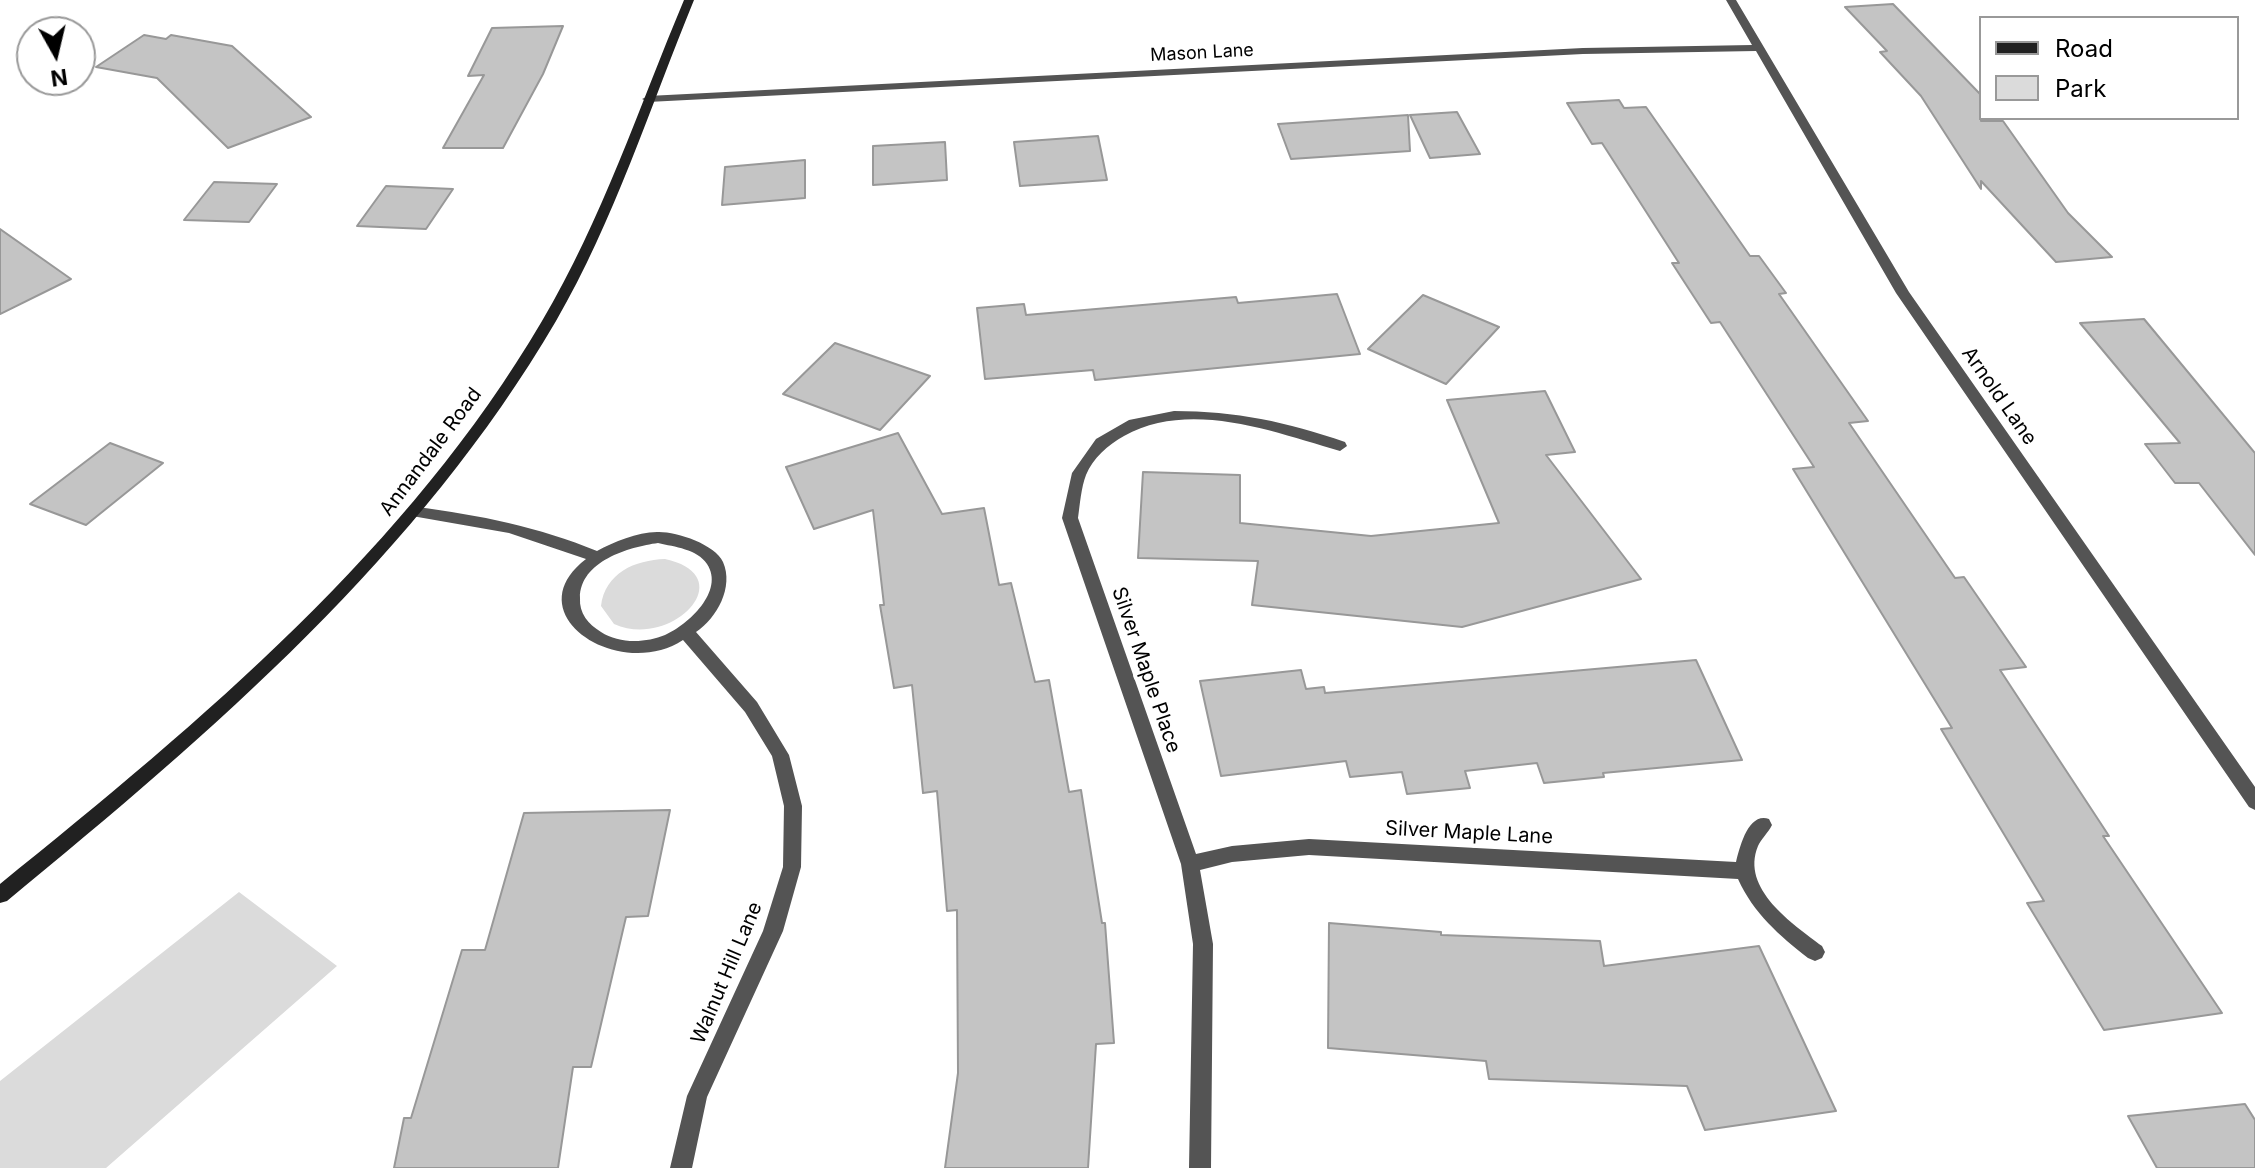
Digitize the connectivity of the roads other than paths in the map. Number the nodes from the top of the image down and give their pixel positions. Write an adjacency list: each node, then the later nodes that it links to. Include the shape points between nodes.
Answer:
1 (689, 0): 4 (main road, Annandale Road)
2 (1731, 0): 3 (street, Arnold Lane)
3 (1759, 48): 4 (street, Mason Lane, via 1583,51); 9 (street, Arnold Lane, via 1903,293)
4 (648, 99): 6 (main road, Annandale Road, via 549,322)
5 (1340, 446): 11 (street, Silver Maple Place, via 1252,418 1157,417 1102,443 1083,462 1070,490 1070,518)
6 (417, 512): 7 (street, via 550,536); 13 (main road, Annandale Road, via 258,675 106,810)
7 (597, 557): 8 (street, via 577,580 570,602 576,624 593,639 620,647 651,645); 8 (street, via 630,541 658,537 684,539 709,552 720,570 720,592 707,615)
8 (686, 632): 15 (street, Walnut Hill Lane, via 751,707 780,755 793,806 792,867 773,931 697,1096)
9 (2255, 802)
10 (1763, 825): 12 (street, via 1748,847)
11 (1190, 864): 12 (street, Silver Maple Lane, via 1309,847); 16 (street, Silver Maple Place, via 1203,944)
12 (1747, 871): 14 (street, via 1757,899)
13 (0, 895)
14 (1815, 952)
15 (681, 1168)
16 (1200, 1168)

